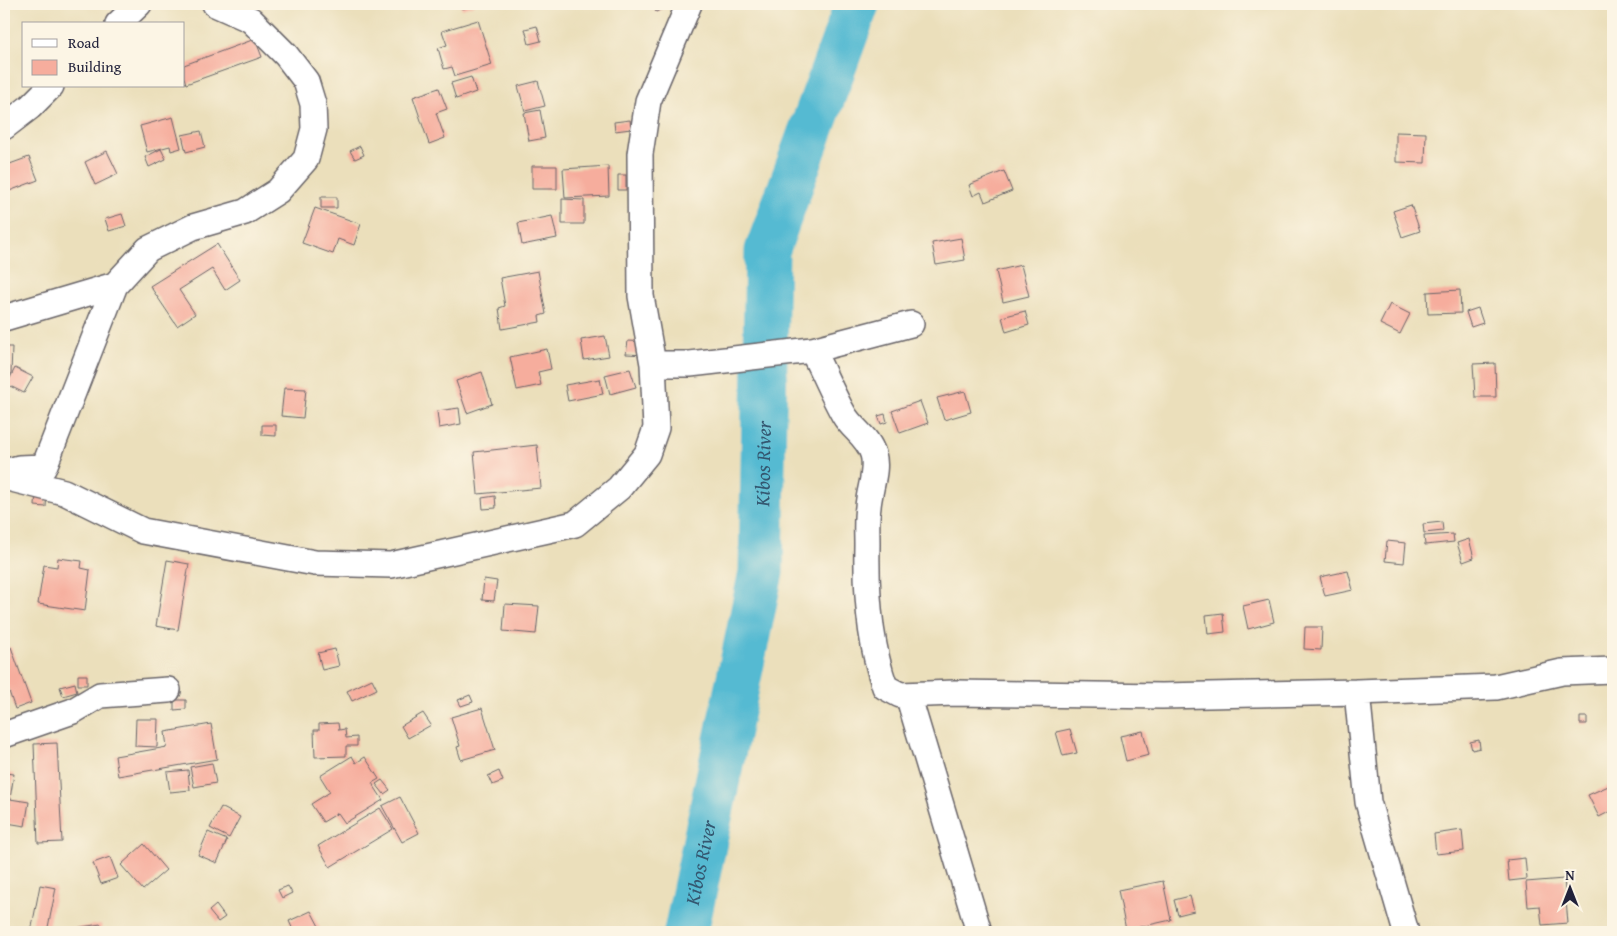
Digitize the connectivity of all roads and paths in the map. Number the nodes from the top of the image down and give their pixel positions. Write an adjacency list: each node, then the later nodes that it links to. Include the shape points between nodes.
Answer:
1 (139, 4): 4 (street)
2 (215, 4): 7 (street, via 251,20 286,55 306,81 313,104 314,129 306,159 278,191 245,212 193,227 148,249)
3 (689, 4): 11 (street, via 648,102 640,154 642,296)
4 (120, 22)
5 (50, 88): 6 (street)
6 (4, 127)
7 (114, 285): 8 (street); 12 (street, via 44,467)
8 (4, 318)
9 (911, 324): 10 (street)
10 (802, 351): 11 (street, via 690,364); 17 (street, via 845,417 865,438 874,454 867,523 866,584 871,628 885,688)
11 (653, 364): 13 (street, via 656,428 647,454 620,488 575,524 391,565 315,563 143,531 64,492)
12 (4, 472)
13 (4, 477)
14 (1613, 670): 16 (street, via 1562,672 1496,687)
15 (168, 690): 18 (street, via 100,695 73,710)
16 (1357, 692): 17 (street, via 1162,696); 20 (street, via 1368,802)
17 (908, 695): 19 (street)
18 (4, 735)
19 (979, 932)
20 (1406, 932)

